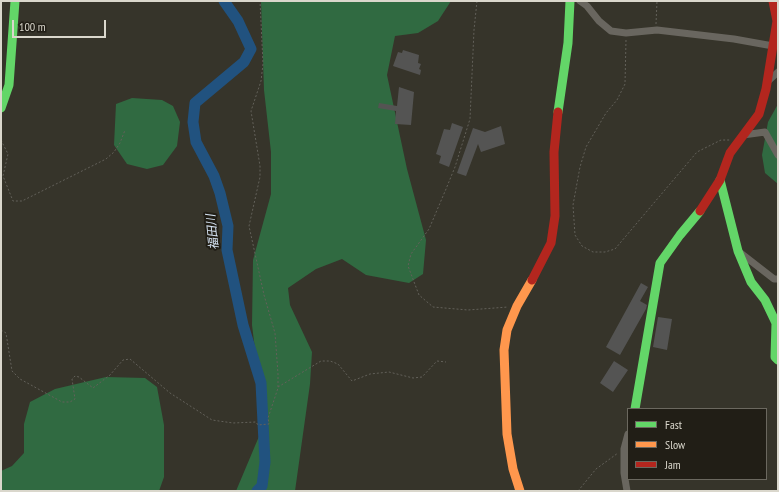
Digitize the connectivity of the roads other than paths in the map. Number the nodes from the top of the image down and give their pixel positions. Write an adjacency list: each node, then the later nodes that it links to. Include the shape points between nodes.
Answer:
1 (14, 1): 8 (street, via 12,65 9,85)
2 (570, 1): 17 (street, via 568,44 554,152 555,216 551,243 517,306 507,330 504,350 507,434)
3 (580, 1): 5 (street, via 612,31 626,33 657,30)
4 (773, 1): 5 (street, via 777,21)
5 (773, 46): 7 (street)
6 (778, 72): 7 (street)
7 (767, 82): 9 (street, via 759,114)
8 (1, 108)
9 (742, 137): 10 (street, via 766,132); 11 (street, via 730,153)
10 (778, 155)
11 (720, 180): 12 (street); 15 (street, via 700,212 660,263)
12 (738, 251): 13 (street, via 774,279); 14 (street, via 751,282 766,300 776,323 775,357)
13 (778, 279)
14 (778, 360)
15 (634, 408)
16 (627, 438): 18 (street, via 624,449)
17 (520, 491)
18 (627, 491)

